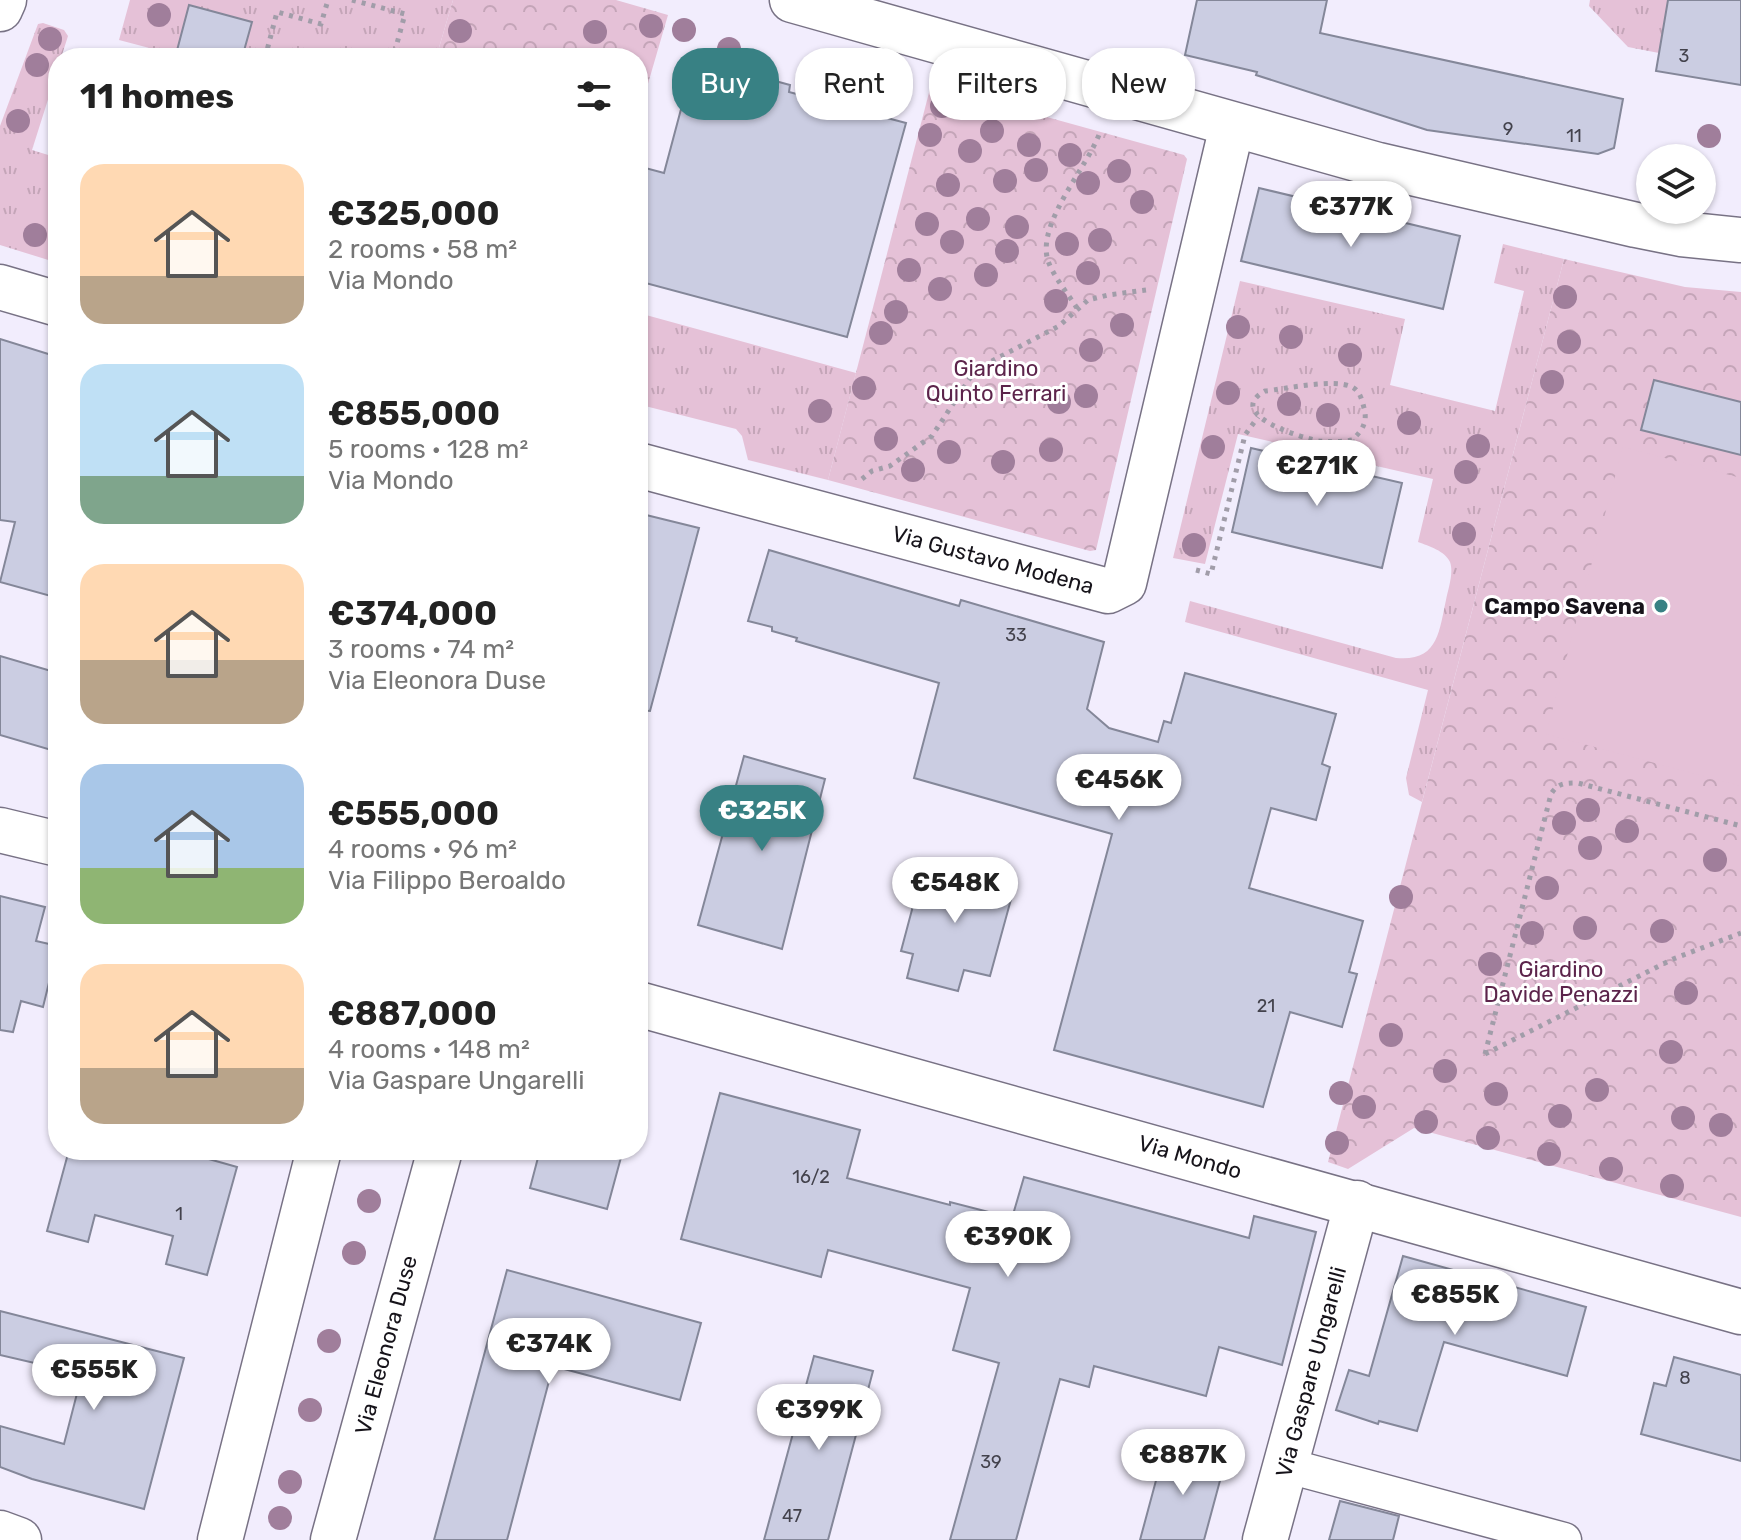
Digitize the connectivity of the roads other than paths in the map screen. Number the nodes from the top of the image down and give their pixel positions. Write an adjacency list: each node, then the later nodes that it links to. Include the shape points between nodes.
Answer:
1 (4, 0): 3 (street)
2 (792, 0): 4 (street)
3 (0, 9)
4 (1232, 126): 5 (street, via 1598,217); 8 (street, Via Gustavo Modena, via 1124,583 1108,591)
5 (1741, 240)
6 (0, 287): 7 (street)
7 (48, 301)
8 (648, 468)
9 (0, 830): 10 (street)
10 (48, 842)
11 (648, 1007): 14 (street, Via Mondo)
12 (316, 1160): 19 (street)
13 (437, 1160): 20 (street, Via Eleonora Duse)
14 (1357, 1203): 15 (street, Via Mondo); 21 (street, Via Gaspare Ungarelli)
15 (1741, 1312)
16 (1307, 1471): 22 (street)
17 (0, 1533): 18 (street)
18 (19, 1540)
19 (220, 1540)
20 (333, 1540)
21 (1265, 1540)
22 (1564, 1540)

